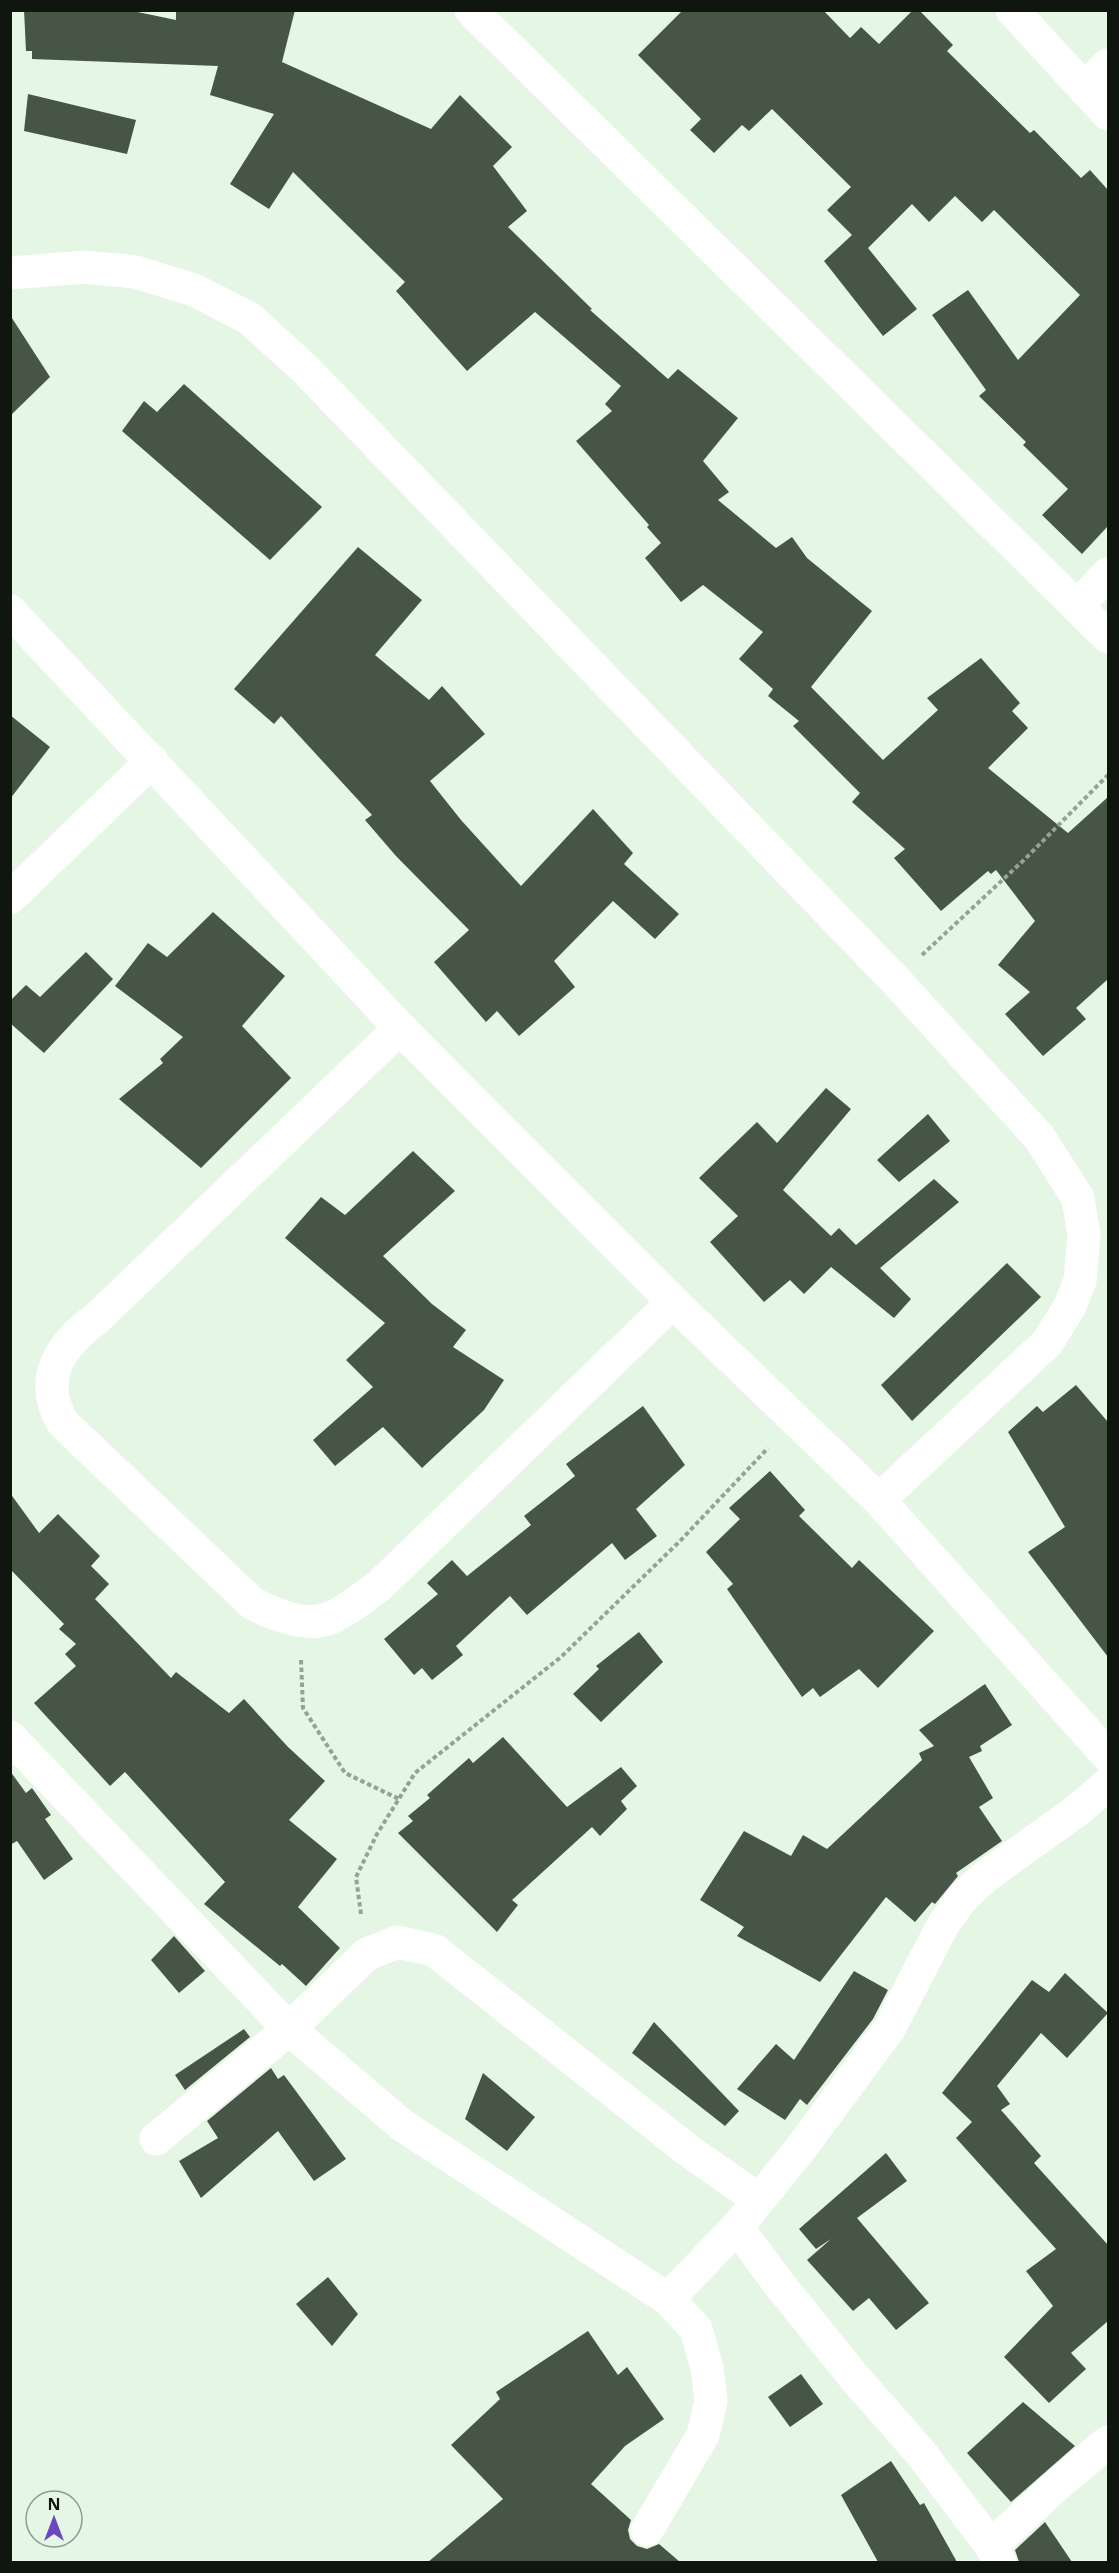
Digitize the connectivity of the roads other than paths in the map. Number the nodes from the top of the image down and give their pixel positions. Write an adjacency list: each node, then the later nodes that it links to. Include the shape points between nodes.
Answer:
1 (471, 10): 8 (street)
2 (1012, 10): 4 (street)
3 (1108, 65): 4 (street)
4 (1084, 89): 5 (street)
5 (1108, 114)
6 (10, 273): 15 (street, via 85,267 136,272 194,290 249,318 304,368 895,980 1039,1137 1078,1197 1084,1235 1080,1281 1069,1308 1047,1343)
7 (1108, 574): 8 (street)
8 (1078, 605): 10 (street)
9 (10, 611): 11 (street)
10 (1108, 638)
11 (152, 761): 12 (street); 13 (street)
12 (10, 898)
13 (400, 1028): 14 (street); 14 (street, via 105,1311 77,1333 55,1367 51,1389 54,1408 63,1423 252,1603 274,1615 300,1620 328,1619 378,1587)
14 (674, 1302): 15 (street)
15 (879, 1500): 17 (street)
16 (10, 1737): 19 (street)
17 (1108, 1756)
18 (1108, 1784): 21 (street, via 963,1897 943,1925 889,2029)
19 (289, 2029): 20 (street); 21 (street, via 367,1954 398,1942 434,1950 689,2151); 23 (street, via 402,2126)
20 (156, 2139)
21 (759, 2200): 22 (street)
22 (737, 2227): 23 (street); 26 (street, via 854,2377 920,2452)
23 (668, 2299): 25 (street, via 696,2329 711,2401 703,2435)
24 (1108, 2442): 26 (street, via 1058,2484)
25 (647, 2530)
26 (996, 2554)

